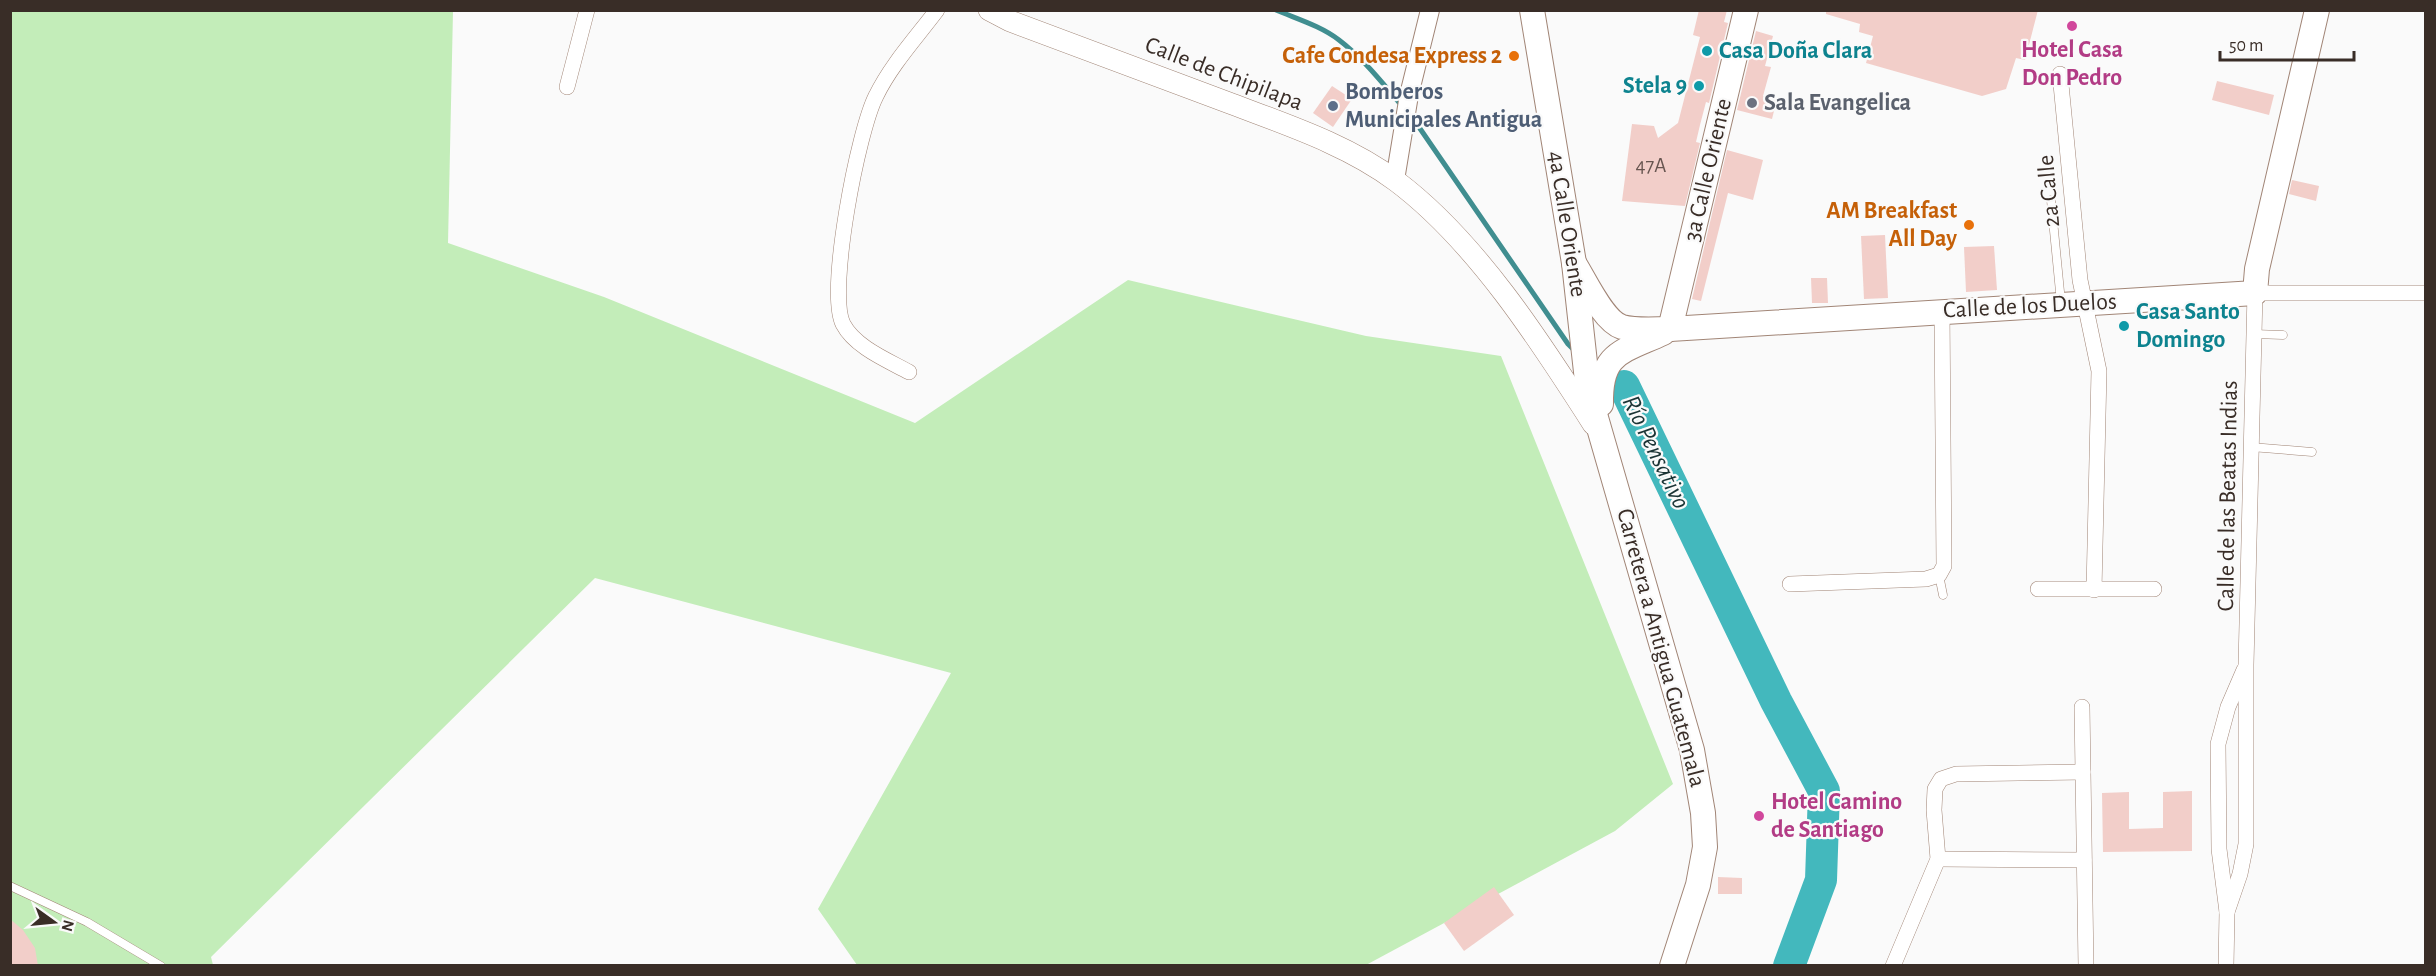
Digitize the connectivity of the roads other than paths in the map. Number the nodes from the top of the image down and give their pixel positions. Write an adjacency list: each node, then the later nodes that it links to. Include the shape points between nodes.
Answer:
1 (587, 10): 9 (street)
2 (937, 10): 21 (street, via 886,77 868,113 855,163 841,249 839,311 843,323 871,351)
3 (989, 10): 10 (main road, Calle de Chipilapa, via 1284,124 1338,147)
4 (1430, 10): 10 (street, via 1409,95)
5 (1532, 10): 12 (main road, 4a Calle Oriente)
6 (1746, 10): 17 (main road, 3a Calle Oriente)
7 (2317, 10): 13 (main road, via 2257,269)
8 (2060, 74): 15 (street, 2a Calle)
9 (567, 87)
10 (1395, 180): 22 (main road, Calle de Chipilapa, via 1460,239 1533,336)
11 (2051, 200): 15 (lane)
12 (1574, 263): 17 (main road, Calle de los Duelos, via 1609,319 1619,326); 20 (main road, 4a Calle Oriente)
13 (2255, 293): 14 (street, Calle de los Duelos); 15 (main road, Calle de los Duelos); 18 (street, Calle de las Beatas Indias)
14 (2426, 293)
15 (2072, 303): 16 (main road, Calle de los Duelos); 29 (street, 2a Calle, via 2091,323 2099,371)
16 (1942, 310): 17 (main road, Calle de los Duelos); 25 (street, via 1944,566)
17 (1670, 329): 20 (main road, Calle de los Duelos)
18 (2254, 334): 19 (lane); 23 (street, Calle de las Beatas Indias)
19 (2283, 335)
20 (1595, 362): 22 (main road)
21 (909, 372)
22 (1601, 437): 39 (main road, Carretera a Antigua Guatemala, via 1692,750 1703,813 1705,847 1698,885)
23 (2251, 447): 24 (lane); 31 (street, Calle de las Beatas Indias)
24 (2312, 452)
25 (1938, 576): 26 (street); 30 (lane)
26 (1790, 584)
27 (2038, 588): 29 (street)
28 (2154, 589): 29 (street)
29 (2094, 590)
30 (1942, 595)
31 (2246, 664): 37 (street, Calle de las Beatas Indias, via 2246,844); 37 (street, Calle de las Beatas Indias, via 2218,744 2220,858)
32 (2082, 707): 33 (street)
33 (2083, 772): 34 (street, via 1956,774 1941,779 1935,789 1934,810); 35 (street)
34 (1938, 859): 35 (street); 40 (street)
35 (2084, 860): 41 (street)
36 (10, 886): 38 (lane, via 87,922)
37 (2227, 912): 42 (street, Calle de las Beatas Indias)
38 (161, 966)
39 (1672, 966)
40 (1893, 966)
41 (2086, 966)
42 (2226, 966)

